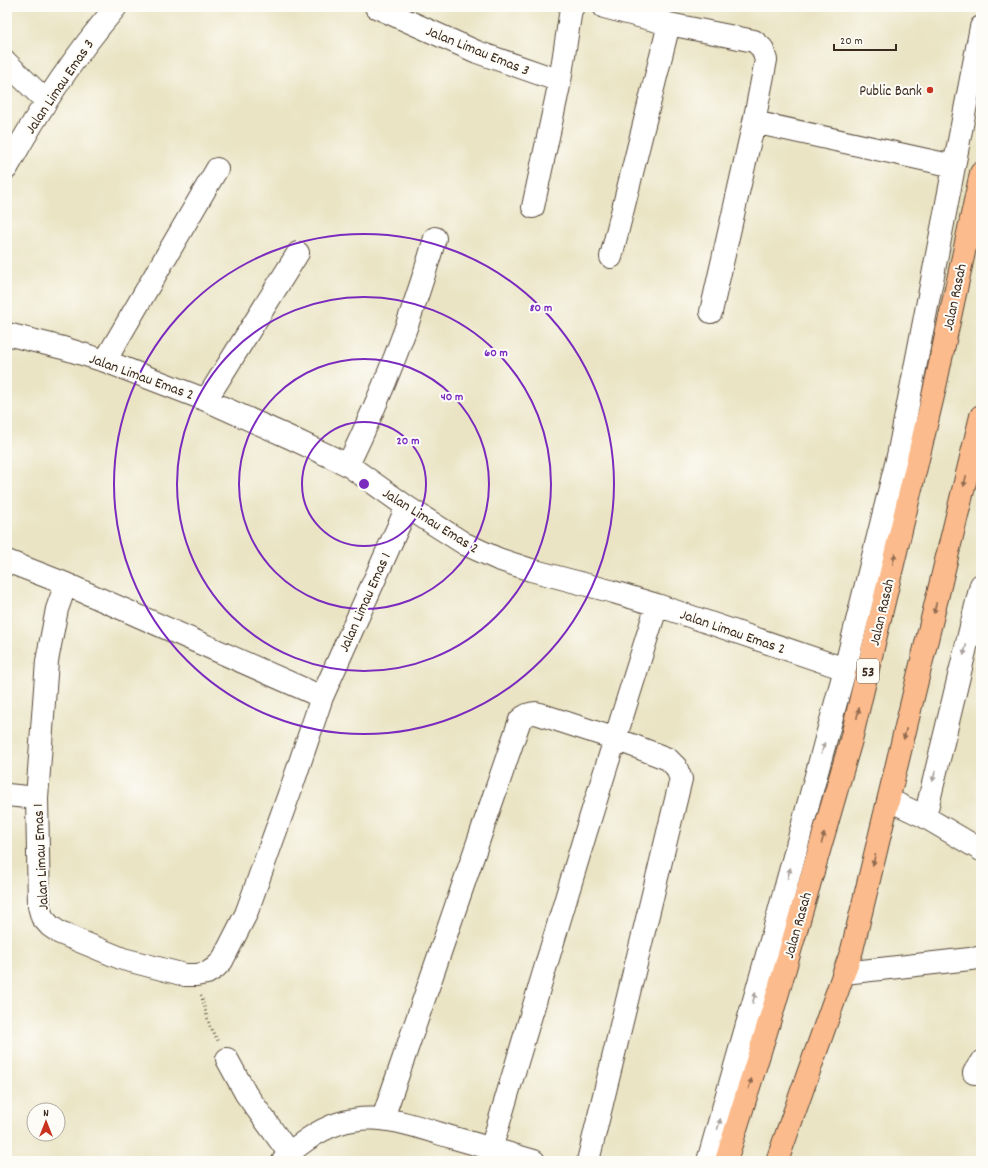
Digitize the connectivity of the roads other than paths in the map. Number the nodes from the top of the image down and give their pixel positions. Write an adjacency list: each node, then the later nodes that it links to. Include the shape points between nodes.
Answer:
1 (116, 7): 9 (street, Jalan Limau Emas 3)
2 (376, 7): 8 (street, Jalan Limau Emas 3, via 477,52)
3 (573, 7): 8 (street)
4 (604, 7): 5 (street)
5 (669, 24): 10 (street, via 754,41 762,48 766,60); 18 (street)
6 (981, 26): 11 (street)
7 (7, 63): 9 (street)
8 (560, 81): 15 (street)
9 (46, 101): 12 (street, Jalan Limau Emas 3)
10 (754, 122): 11 (street); 19 (street)
11 (954, 166): 30 (street, via 898,456)
12 (7, 168)
13 (217, 169): 21 (street)
14 (981, 173): 47 (highway, Jalan Rasah / 53, one-way to 14, via 775,1003 851,740 932,396)
15 (533, 207)
16 (435, 238): 24 (street, via 419,293 370,419)
17 (298, 253): 22 (street)
18 (611, 257)
19 (711, 312)
20 (7, 334): 21 (street, Jalan Limau Emas 2)
21 (105, 361): 22 (street, Jalan Limau Emas 2)
22 (206, 400): 24 (street, Jalan Limau Emas 2)
23 (981, 416): 35 (highway, one-way to 35)
24 (348, 465): 25 (street, Jalan Limau Emas 2)
25 (407, 507): 29 (street, Jalan Limau Emas 2, via 465,544 498,559); 31 (street, Jalan Limau Emas 1)
26 (7, 561): 27 (street)
27 (66, 584): 31 (street); 34 (street, Jalan Limau Emas 1, via 57,610 47,661)
28 (981, 585): 36 (street, one-way to 36)
29 (657, 605): 30 (street, Jalan Limau Emas 2); 32 (street)
30 (845, 669): 46 (street, one-way to 30)
31 (322, 697): 34 (street, Jalan Limau Emas 1, via 246,914 222,961 207,973 185,975 123,958 60,933 50,926 42,917 39,906)
32 (616, 739): 41 (street, via 536,713 530,713 520,720); 42 (street); 45 (street, via 668,759 676,767 681,779)
33 (7, 795): 34 (street)
34 (36, 798)
35 (889, 800): 36 (street); 39 (highway, one-way to 39)
36 (925, 817): 37 (street)
37 (981, 850)
38 (981, 957): 39 (street)
39 (844, 973): 48 (highway)
40 (227, 1059): 43 (street)
41 (383, 1118): 42 (street); 43 (street, via 335,1124 313,1136)
42 (491, 1149): 44 (street)
43 (286, 1157)
44 (534, 1161)
45 (588, 1161)
46 (708, 1161)
47 (726, 1161)
48 (777, 1161)

